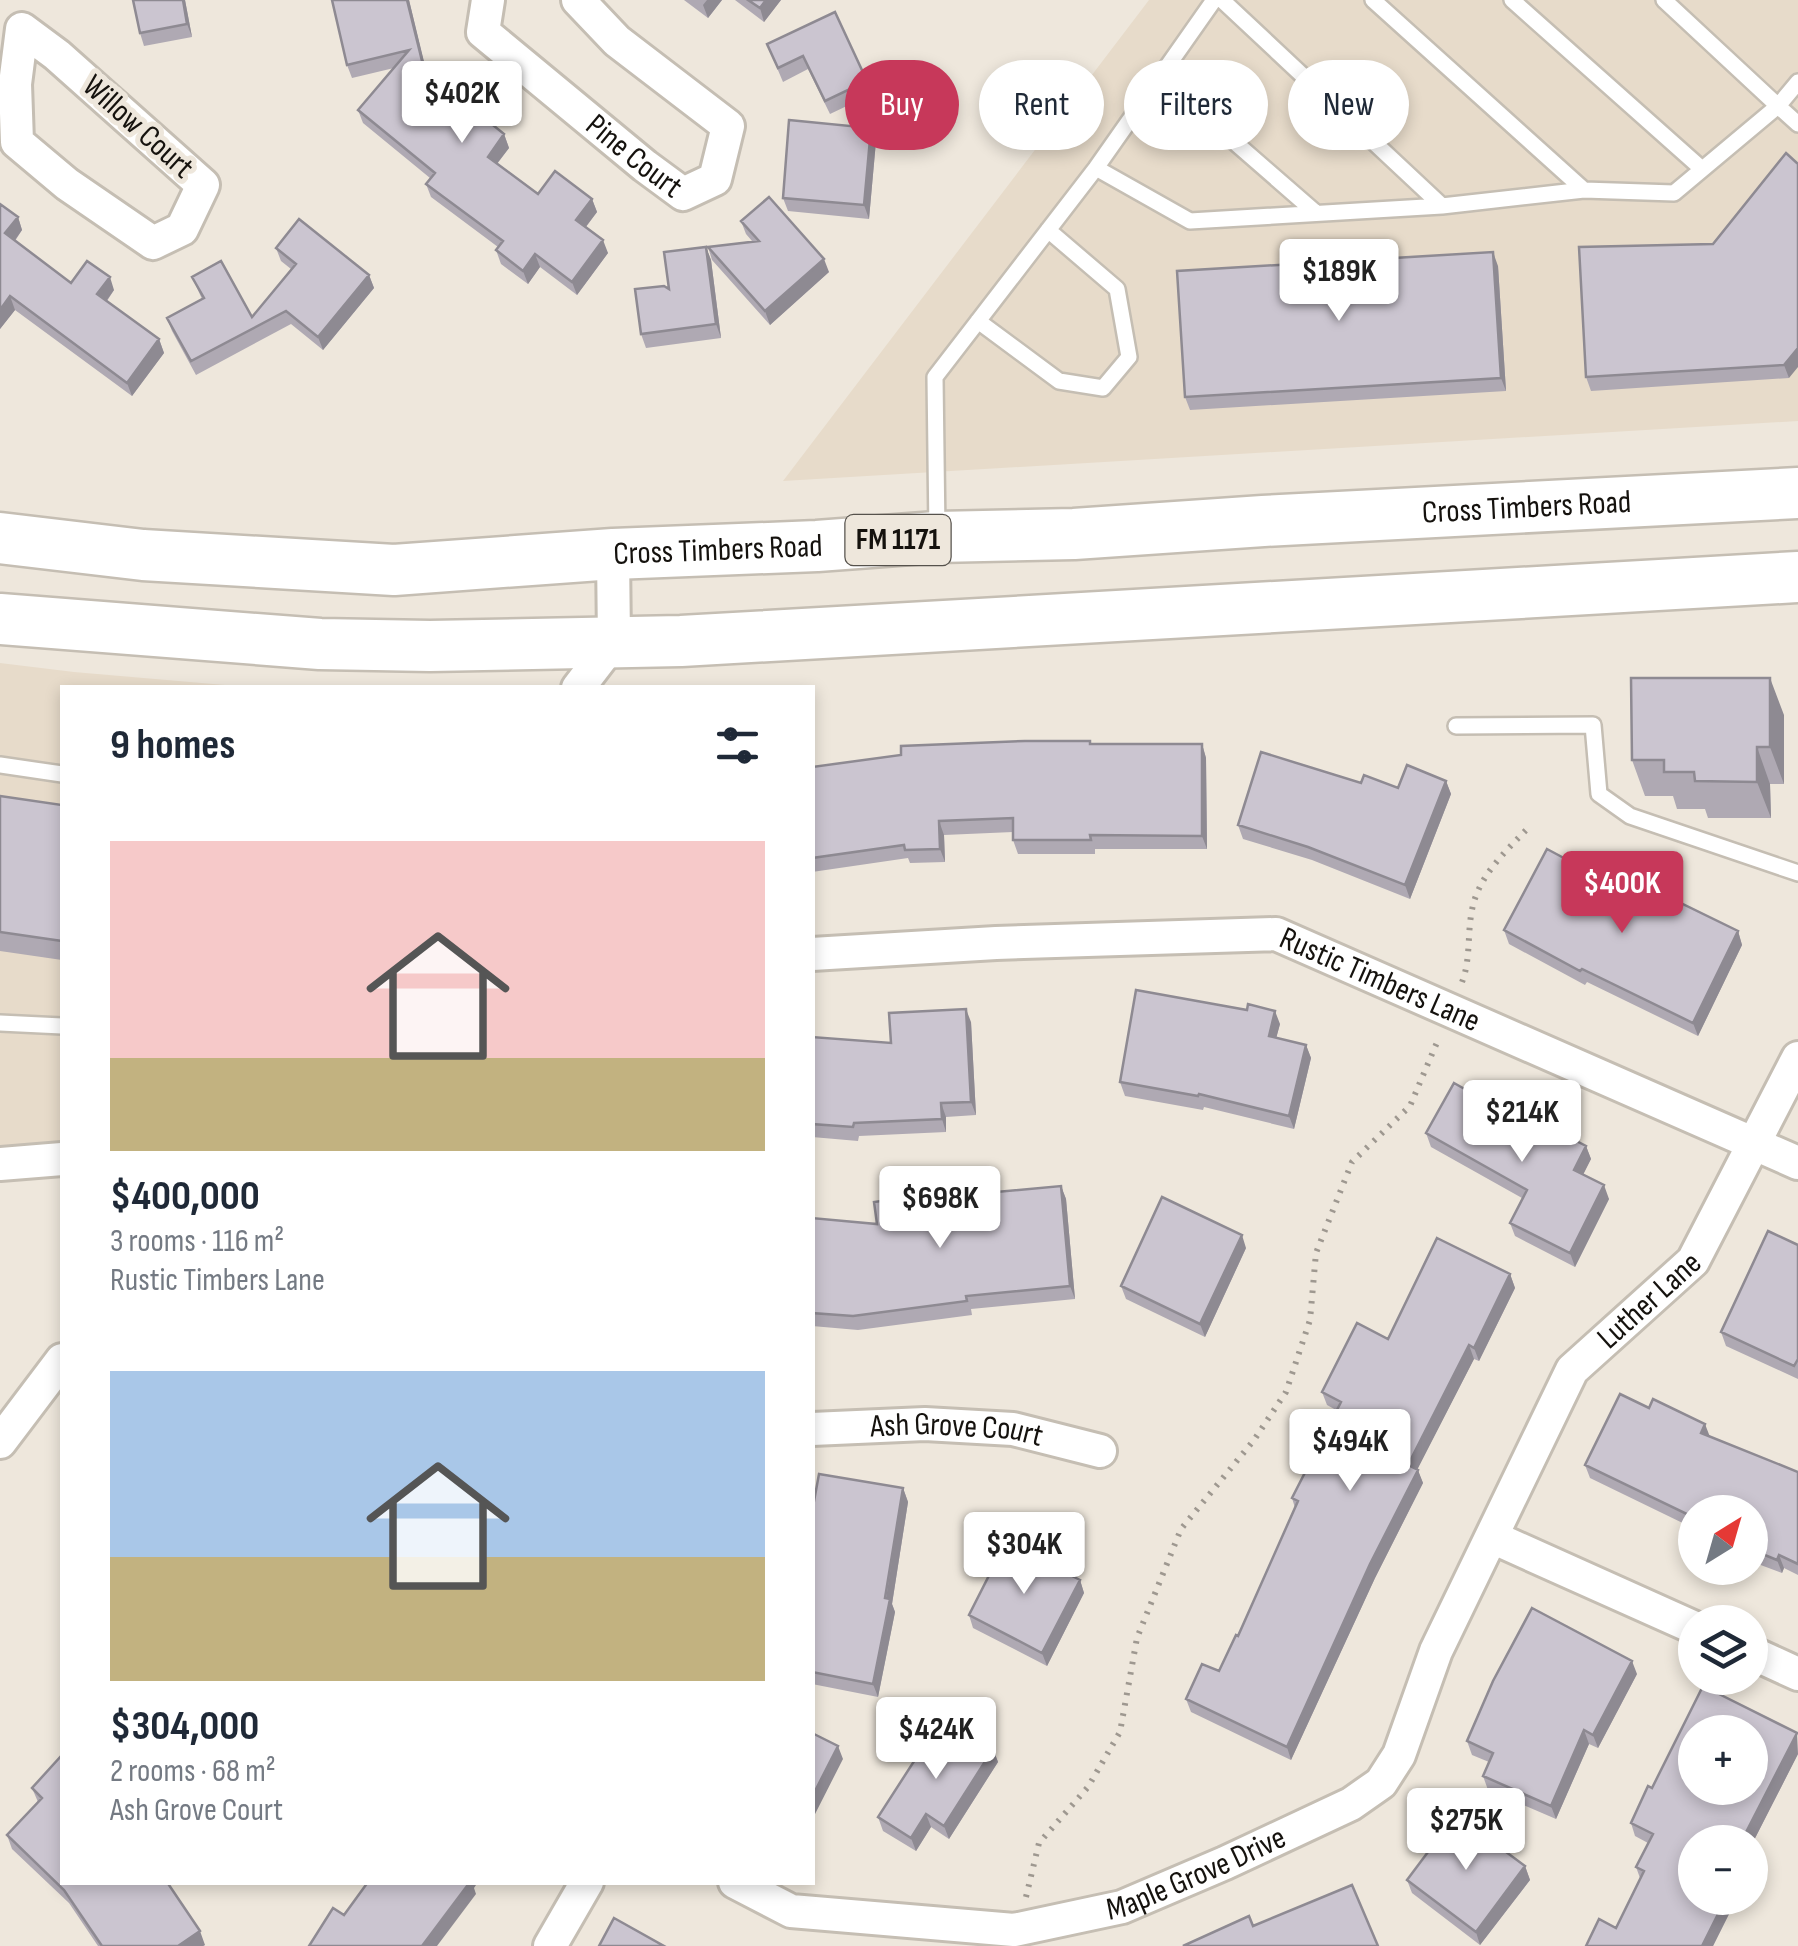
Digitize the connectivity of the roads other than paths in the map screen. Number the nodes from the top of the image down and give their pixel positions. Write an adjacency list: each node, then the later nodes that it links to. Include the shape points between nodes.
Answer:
1 (488, 0): 2 (street, Pine Court, via 483,32 645,166 683,194 715,179 728,126 618,41)
2 (578, 0)
3 (1214, 0): 9 (lane)
4 (1222, 0): 18 (lane)
5 (1372, 0): 17 (lane)
6 (1512, 0): 16 (lane)
7 (1664, 0): 11 (lane)
8 (23, 14): 8 (street, Willow Court, via 57,55 203,186 182,229 153,243 16,142)
9 (1173, 60)
10 (1798, 82): 11 (lane)
11 (1778, 106): 12 (lane); 16 (lane)
12 (1798, 124)
13 (1124, 129): 15 (lane)
14 (1243, 150): 19 (lane)
15 (1096, 168): 19 (lane, via 1190,221); 20 (lane)
16 (1702, 169): 17 (lane, via 1674,193)
17 (1584, 190): 18 (lane)
18 (1442, 206): 19 (lane)
19 (1316, 214)
20 (1048, 230): 21 (lane); 21 (lane, via 1117,289 1129,357 1103,388 1059,381)
21 (978, 321): 23 (lane, via 935,377)
22 (1798, 493): 23 (main road, Cross Timbers Road / FM 1171)
23 (937, 537): 25 (main road, Cross Timbers Road / FM 1171)
24 (0, 538): 25 (main road, Cross Timbers Road / FM 1171, via 143,555 394,570)
25 (613, 554): 28 (street)
26 (1798, 578): 28 (main road)
27 (0, 618): 28 (main road, via 320,644)
28 (614, 642): 29 (street)
29 (580, 685)
30 (1456, 726): 33 (lane, via 1594,725 1599,794 1614,805)
31 (0, 765): 32 (lane)
32 (60, 774)
33 (1798, 873)
34 (815, 954): 38 (street, Rustic Timbers Lane, via 1276,934)
35 (0, 1023): 36 (lane)
36 (60, 1026)
37 (1798, 1058): 38 (street, Luther Lane)
38 (1754, 1142): 40 (street, Rustic Timbers Lane); 46 (street, Luther Lane, via 1693,1261 1572,1370)
39 (60, 1159): 41 (street)
40 (1798, 1163)
41 (0, 1164)
42 (60, 1363): 44 (street)
43 (815, 1430): 45 (street, Ash Grove Court, via 926,1424 1013,1429)
44 (0, 1442)
45 (1100, 1451)
46 (1492, 1537): 47 (street); 51 (street, Maple Grove Drive, via 1382,1783 1225,1863 1122,1907 1014,1930 790,1911)
47 (1678, 1620)
48 (1768, 1660): 49 (street)
49 (1798, 1674)
50 (585, 1885): 52 (street)
51 (740, 1885)
52 (550, 1946)

